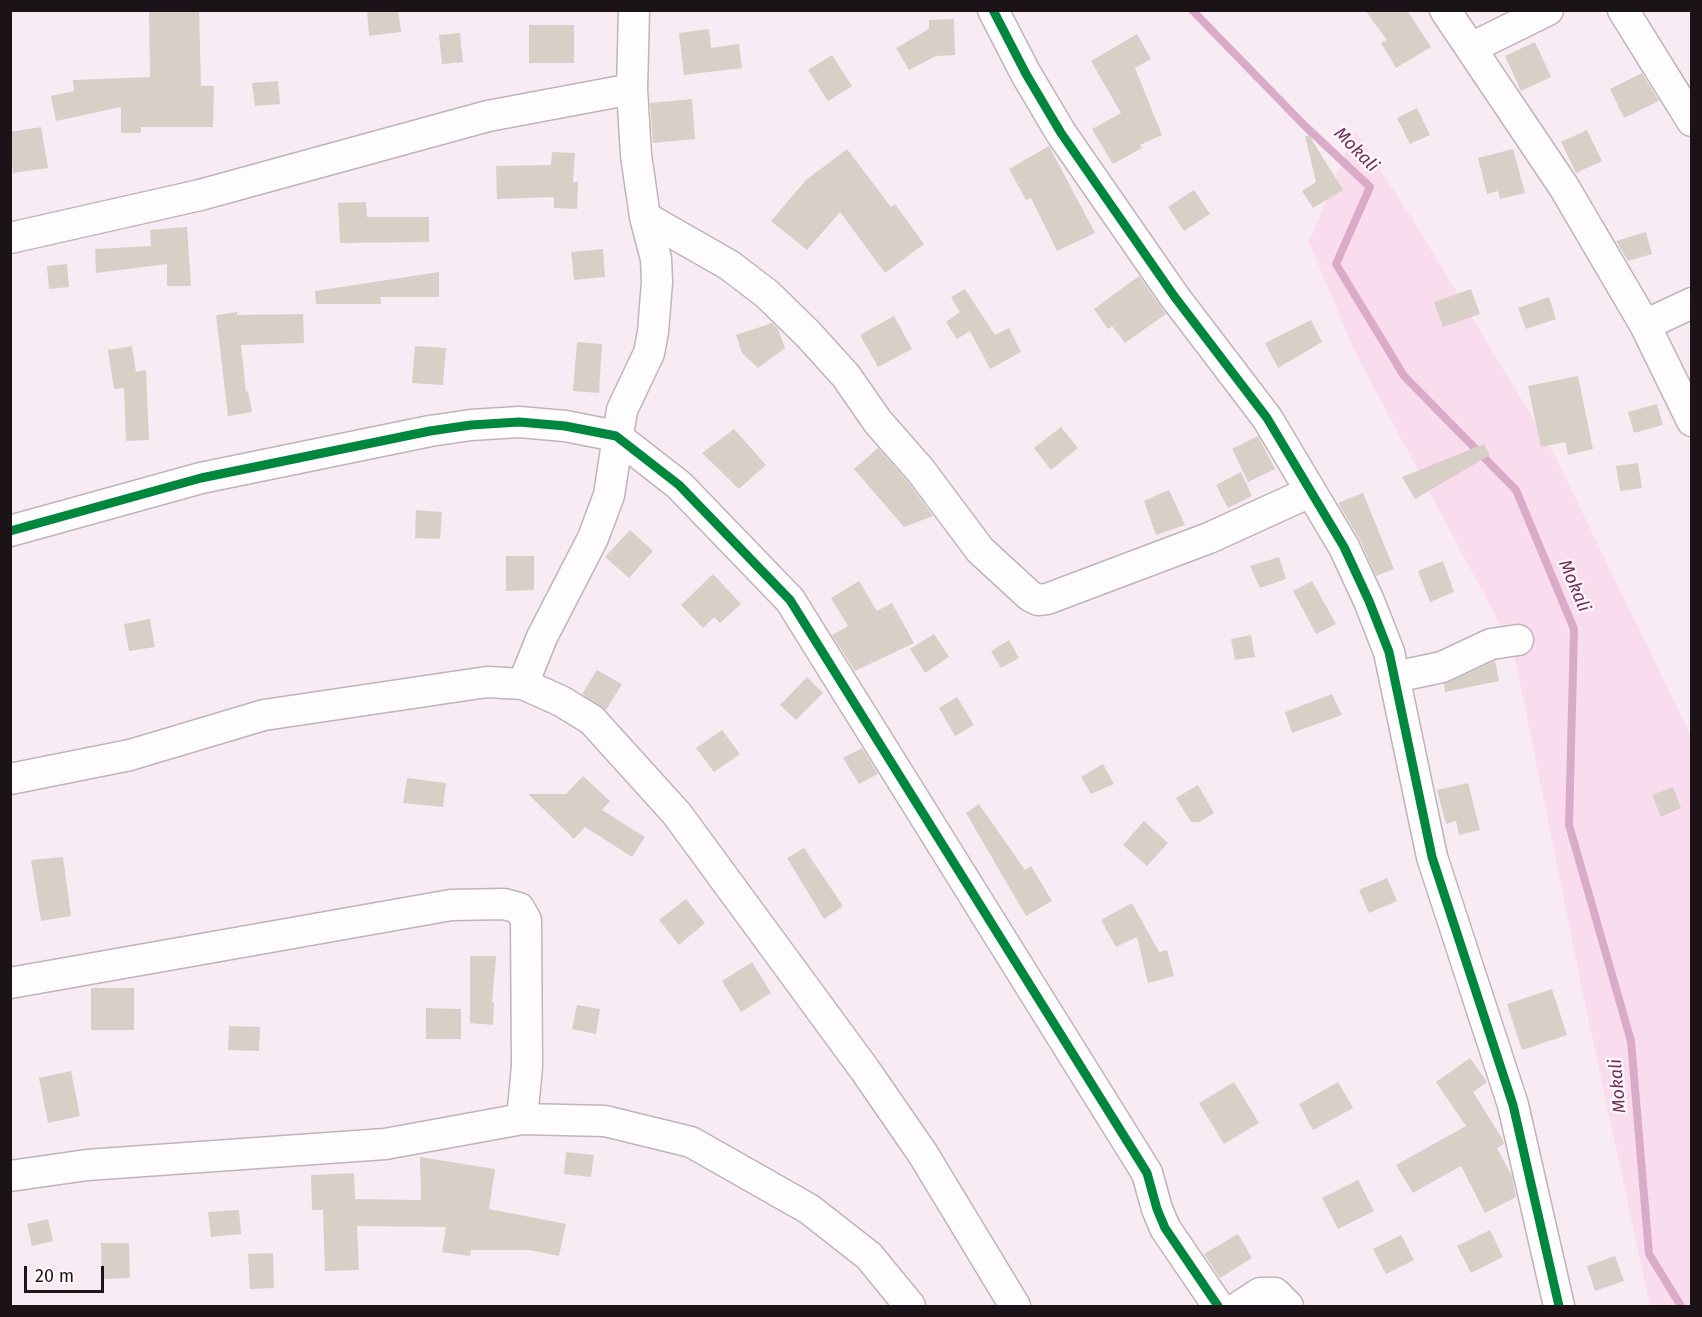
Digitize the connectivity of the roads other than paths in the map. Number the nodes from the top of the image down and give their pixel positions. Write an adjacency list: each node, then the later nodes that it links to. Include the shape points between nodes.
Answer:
1 (634, 10): 7 (street)
2 (993, 10): 15 (street, via 1062,133 1174,296 1267,418)
3 (1445, 10): 6 (street)
4 (1548, 10): 6 (street)
5 (1623, 10): 8 (street)
6 (1471, 48): 12 (street, via 1564,187)
7 (632, 89): 9 (street); 10 (street, via 489,116 200,195)
8 (1692, 121)
9 (645, 217): 14 (street, via 656,259 653,332 649,353 622,410); 15 (street, via 729,265 767,294 846,376 980,550 1038,600 1209,538)
10 (10, 238)
11 (1692, 303): 12 (street)
12 (1645, 325): 13 (street)
13 (1692, 421)
14 (616, 436): 16 (street, via 519,422 440,429 201,478); 19 (street, via 609,495 593,538 542,637); 26 (street, via 679,485 790,600 1147,1173 1165,1228)
15 (1310, 492): 18 (street, via 1344,547 1370,601)
16 (10, 531)
17 (1518, 640): 18 (street, via 1491,644 1442,667)
18 (1395, 677): 29 (street, via 1432,857 1513,1105)
19 (523, 684): 20 (street, via 487,682 264,715 130,755); 25 (street, via 561,700 592,720 677,814 923,1154)
20 (10, 779)
21 (10, 983): 22 (street, via 451,905 504,904 519,908 526,920 527,1066)
22 (522, 1119): 23 (street, via 385,1144 87,1165); 24 (street, via 605,1121 691,1143 809,1209 869,1256)
23 (10, 1176)
24 (910, 1306)
25 (1015, 1306)
26 (1218, 1306)
27 (1240, 1306): 28 (street, via 1260,1293 1275,1293)
28 (1288, 1306)
29 (1559, 1306)

